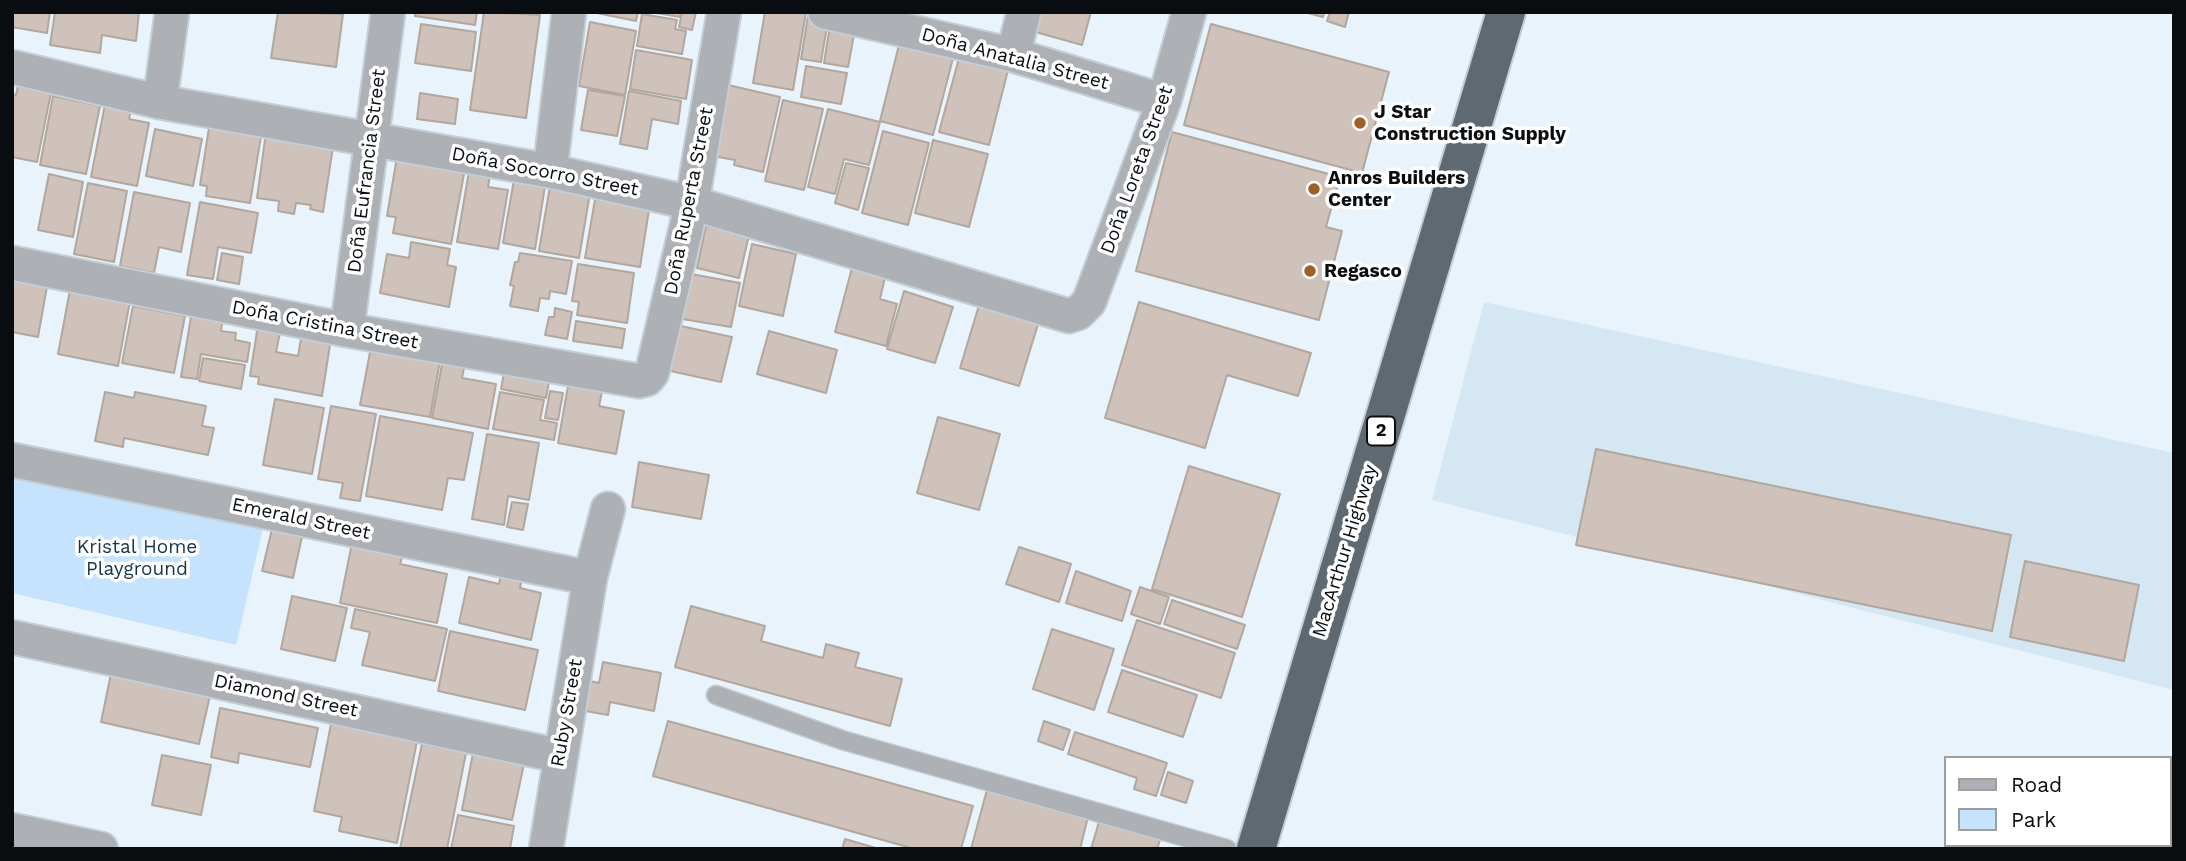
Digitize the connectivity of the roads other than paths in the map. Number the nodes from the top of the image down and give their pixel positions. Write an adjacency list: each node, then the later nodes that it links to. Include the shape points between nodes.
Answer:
1 (172, 12): 13 (street)
2 (388, 12): 14 (street, Doña Eufrancia Street)
3 (569, 12): 15 (street)
4 (724, 12): 16 (street, Doña Ruperta Street)
5 (825, 12): 9 (street, Doña Anatalia Street)
6 (1024, 12): 10 (street)
7 (1189, 12): 12 (street, Doña Loreta Street)
8 (1506, 12): 31 (highway, MacArthur Highway / 2)
9 (877, 17): 10 (street, Doña Anatalia Street)
10 (1013, 55): 12 (street, Doña Anatalia Street)
11 (12, 67): 13 (street, Doña Socorro Street)
12 (1164, 101): 18 (street, Doña Loreta Street, via 1089,302)
13 (160, 102): 14 (street, Doña Socorro Street)
14 (370, 139): 15 (street, Doña Socorro Street); 19 (street, Doña Eufrancia Street)
15 (550, 171): 16 (street, Doña Socorro Street)
16 (692, 203): 18 (street, Doña Socorro Street); 20 (street, Doña Ruperta Street, via 652,373)
17 (12, 263): 19 (street, Doña Cristina Street)
18 (1069, 316)
19 (347, 330): 20 (street, Doña Cristina Street)
20 (639, 381)
21 (12, 460): 23 (street, Emerald Street)
22 (608, 509): 23 (street, Ruby Street)
23 (590, 578): 26 (street, Ruby Street)
24 (12, 637): 26 (street, Diamond Street)
25 (716, 695): 30 (lane, via 842,740)
26 (560, 756): 29 (street, Ruby Street)
27 (12, 830): 28 (street)
28 (101, 849)
29 (546, 849)
30 (1227, 849)
31 (1256, 849)

